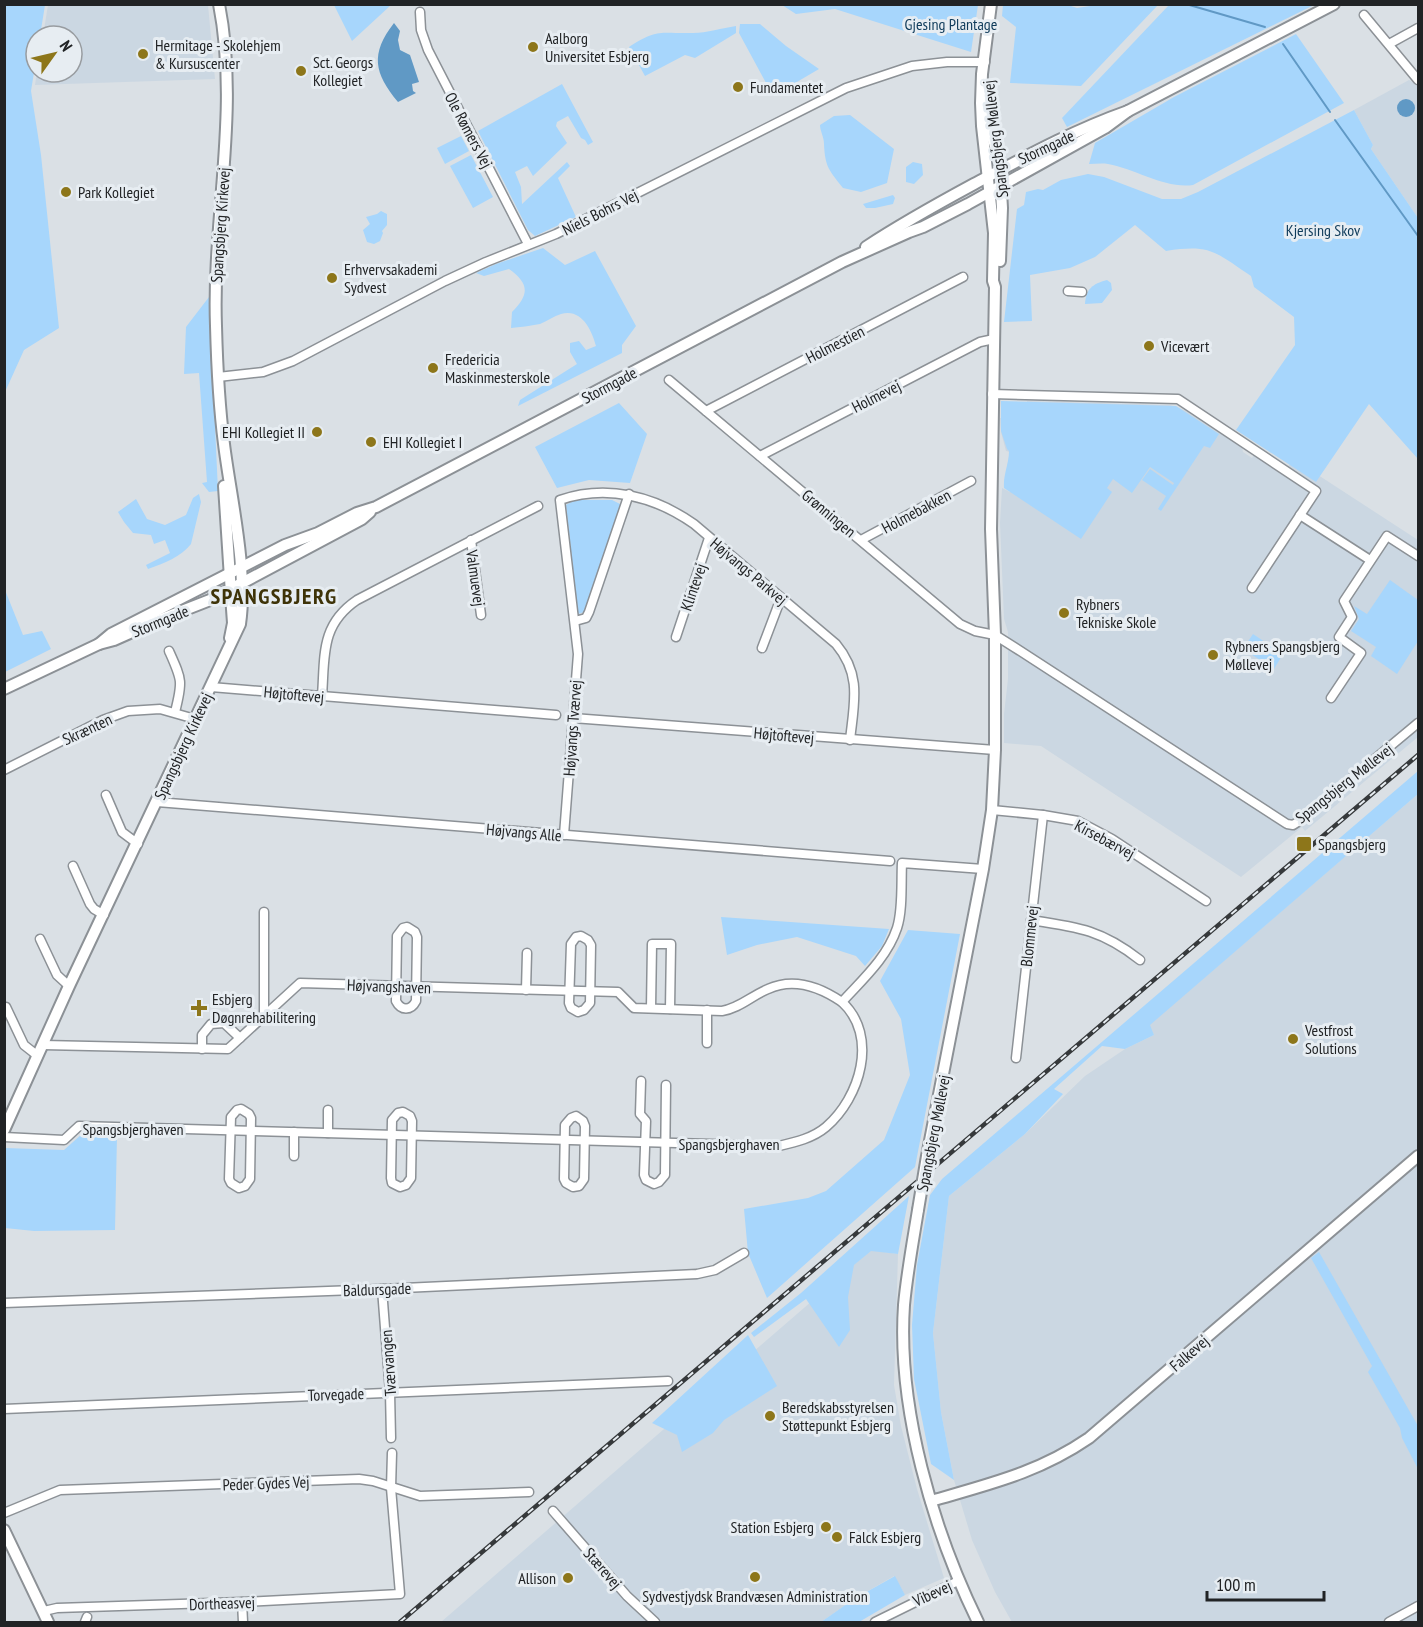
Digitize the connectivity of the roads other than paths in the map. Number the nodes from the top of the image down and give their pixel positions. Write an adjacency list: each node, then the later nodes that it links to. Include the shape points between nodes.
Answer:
1 (219, 4): 20 (street, Spangsbjerg Kirkevej, via 228,104 215,290)
2 (991, 4): 8 (street, Spangsbjerg Møllevej)
3 (1334, 4): 10 (street, Stormgade)
4 (420, 12): 13 (street, Ole Rømers Vej, via 428,50)
5 (1364, 15): 7 (street)
6 (1419, 28): 7 (street)
7 (1389, 44): 9 (street)
8 (985, 62): 11 (street, Spangsbjerg Møllevej); 12 (street, Spangsbjerg Møllevej, via 981,115); 13 (street, Niels Bohrs Vej, via 912,66 846,88 556,234)
9 (1418, 80)
10 (1128, 111): 11 (street, Stormgade, via 1105,128); 11 (street, Stormgade, via 1038,149)
11 (1000, 178): 12 (street, Stormgade); 16 (street, Spangsbjerg Møllevej, via 1003,232)
12 (989, 184): 14 (street, Stormgade, via 928,208); 14 (street, Stormgade, via 920,221 909,232); 16 (street, Spangsbjerg Møllevej)
13 (528, 244): 20 (street, Niels Bohrs Vej, via 446,281 293,361 263,372)
14 (842, 262): 29 (street, Stormgade)
15 (963, 277): 23 (street, Holmestien)
16 (995, 287): 19 (street, Spangsbjerg Møllevej)
17 (1068, 291): 18 (street)
18 (1082, 292)
19 (994, 339): 22 (street, Spangsbjerg Møllevej); 24 (street, Holmevej, via 980,342)
20 (218, 377): 36 (street, Spangsbjerg Kirkevej)
21 (669, 380): 23 (street, Grønningen)
22 (992, 394): 30 (street, via 1178,399 1316,490); 41 (street, Spangsbjerg Møllevej)
23 (706, 411): 24 (street, Grønningen)
24 (760, 456): 33 (street, Grønningen)
25 (971, 482): 33 (street, Holmebakken)
26 (629, 494): 27 (street, Højvangs Parkvej, via 599,491); 31 (street, Højvangs Parkvej, via 676,511); 40 (street, via 589,612 586,618)
27 (560, 500): 40 (street, Højvangs Tværvej)
28 (538, 506): 32 (street)
29 (376, 507): 36 (street, Stormgade, via 362,519); 36 (street, Stormgade, via 285,545)
30 (1300, 515): 35 (street); 37 (street)
31 (710, 538): 38 (street, Højvangs Parkvej); 42 (street, Klintevej)
32 (471, 540): 39 (street, Valmuevej); 48 (street, via 345,608 335,618 325,645)
33 (861, 540): 41 (street, Grønningen, via 960,624)
34 (1419, 556): 35 (street, via 1386,536)
35 (1370, 560): 49 (street, via 1344,601 1352,617 1339,637 1361,653)
36 (235, 579): 43 (street, Stormgade, via 111,634); 43 (street, Stormgade, via 190,609); 46 (street, Spangsbjerg Kirkevej, via 240,624)
37 (1252, 588)
38 (781, 598): 44 (street); 55 (street, Højvangs Parkvej, via 836,644 849,664 855,687)
39 (481, 615)
40 (575, 621): 52 (street, Højvangs Tværvej, via 578,654)
41 (994, 635): 54 (street, Spangsbjerg Møllevej, via 1287,824 1304,818); 56 (street, Spangsbjerg Møllevej)
42 (676, 637)
43 (99, 644): 47 (street, Stormgade)
44 (762, 648)
45 (169, 651): 50 (street, via 181,678)
46 (211, 687): 48 (street, Højtoftevej); 53 (street, Spangsbjerg Kirkevej)
47 (4, 689)
48 (322, 696): 51 (street, Højtoftevej)
49 (1330, 698)
50 (174, 712): 53 (street, Skrænten); 57 (street, Skrænten, via 128,711)
51 (555, 715)
52 (573, 718): 55 (street, Højtoftevej); 62 (street, Højvangs Tværvej)
53 (195, 719): 59 (street, Spangsbjerg Kirkevej)
54 (1419, 723)
55 (850, 740): 56 (street, Højtoftevej)
56 (995, 750): 60 (street, Spangsbjerg Møllevej)
57 (4, 770)
58 (106, 795): 63 (street, via 122,832)
59 (157, 802): 62 (street, Højvangs Alle); 63 (street, Spangsbjerg Kirkevej)
60 (992, 810): 61 (street, Kirsebærvej); 66 (street, Spangsbjerg Møllevej)
61 (1043, 815): 67 (street, Kirsebærvej, via 1078,822 1112,839); 70 (street, Blommevej)
62 (564, 835): 64 (street, Højvangs Alle)
63 (138, 844): 69 (street, Spangsbjerg Kirkevej)
64 (890, 861)
65 (73, 866): 69 (street, via 90,904)
66 (983, 868): 80 (street, via 902,863 898,926 880,959); 119 (street, Spangsbjerg Møllevej, bridge, via 927,1156 904,1305 905,1373)
67 (1206, 901)
68 (264, 912): 85 (street)
69 (104, 915): 74 (street, Spangsbjerg Kirkevej)
70 (1031, 920): 73 (street, via 1078,927 1101,935); 91 (street, Blommevej)
71 (40, 939): 74 (street, via 57,975)
72 (527, 953): 77 (street)
73 (1140, 960)
74 (69, 986): 88 (street, Spangsbjerg Kirkevej)
75 (396, 986): 76 (street, Højvangshaven); 76 (street, via 396,1001 405,1009 416,1001); 76 (street, via 397,936 408,927 417,937); 85 (street, Højvangshaven, via 300,983)
76 (417, 986): 77 (street, Højvangshaven)
77 (526, 990): 78 (street, Højvangshaven)
78 (569, 991): 79 (street, Højvangshaven); 79 (street, via 571,1008 578,1012 587,1008); 79 (street, via 571,944 581,936 591,945)
79 (590, 991): 82 (street, Højvangshaven, via 618,992 634,1008)
80 (842, 1002): 84 (street, Højvangshaven, via 805,984 786,983 767,989 734,1009); 106 (street, Spangsbjerghaven, via 857,1024 862,1060 843,1111 825,1128 804,1141 779,1146)
81 (4, 1006): 90 (street, via 24,1046)
82 (651, 1008): 83 (street, Højvangshaven); 83 (street, via 652,944 671,944)
83 (670, 1009): 84 (street, Højvangshaven)
84 (707, 1010): 87 (street)
85 (264, 1016): 86 (street, Højvangshaven)
86 (240, 1038): 89 (street, Højvangshaven, via 228,1049); 89 (street, via 224,1023 211,1024 202,1035)
87 (707, 1042)
88 (43, 1045): 89 (street, Højvangshaven); 90 (street, Spangsbjerg Kirkevej)
89 (202, 1049)
90 (38, 1056): 95 (street, Spangsbjerg Kirkevej)
91 (1016, 1058)
92 (641, 1081): 105 (street, Spangsbjerghaven, via 640,1114 646,1121)
93 (666, 1085): 106 (street, Spangsbjerghaven)
94 (328, 1110): 99 (street)
95 (5, 1127)
96 (231, 1130): 97 (street, Spangsbjerghaven); 97 (street, via 231,1117 242,1109 249,1113); 97 (street, via 230,1179 239,1188 250,1179); 102 (street, Spangsbjerghaven, via 79,1126 64,1140)
97 (251, 1131): 98 (street, Spangsbjerghaven)
98 (294, 1132): 99 (street, Spangsbjerghaven); 107 (street)
99 (328, 1133): 100 (street, Spangsbjerghaven)
100 (392, 1134): 101 (street, Spangsbjerghaven); 101 (street, via 392,1120 403,1112 412,1121); 101 (street, via 391,1178 400,1187 411,1178)
101 (412, 1135): 103 (street, Spangsbjerghaven)
102 (4, 1137)
103 (565, 1140): 104 (street, Spangsbjerghaven); 104 (street, via 565,1125 576,1116 585,1126); 104 (street, via 564,1179 573,1187 584,1179)
104 (585, 1141): 105 (street, Spangsbjerghaven)
105 (645, 1143): 106 (street, Spangsbjerghaven); 106 (street, Spangsbjerghaven, via 644,1175 654,1184 665,1175)
106 (665, 1143)
107 (294, 1156)
108 (1419, 1156): 119 (street, Falkevej, via 1089,1438 1059,1458 1022,1474)
109 (744, 1253): 110 (street, Baldursgade, via 715,1270 697,1274)
110 (382, 1289): 111 (street, Baldursgade); 113 (street, Tværvangen)
111 (4, 1303)
112 (668, 1381): 113 (street, Torvegade)
113 (390, 1392): 114 (street, Torvegade); 115 (street, Tværvangen)
114 (4, 1409)
115 (391, 1438)
116 (392, 1453): 117 (street)
117 (391, 1488): 118 (street, Peder Gydes Vej, via 420,1496); 121 (street, Peder Gydes Vej, via 359,1479 60,1490); 124 (street, Dortheasvej, via 400,1594)
118 (529, 1492)
119 (931, 1501): 123 (street, Spangsbjerg Møllevej)
120 (553, 1511): 129 (street, Stærevej)
121 (4, 1513)
122 (4, 1530): 126 (street)
123 (958, 1581): 130 (street, Vibevej); 131 (street, Spangsbjerg Møllevej)
124 (242, 1602): 126 (street, Dortheasvej); 128 (street)
125 (1419, 1606): 132 (street)
126 (44, 1611): 127 (street)
127 (48, 1623)
128 (243, 1623)
129 (655, 1623)
130 (875, 1623)
131 (978, 1623)
132 (1389, 1623)

